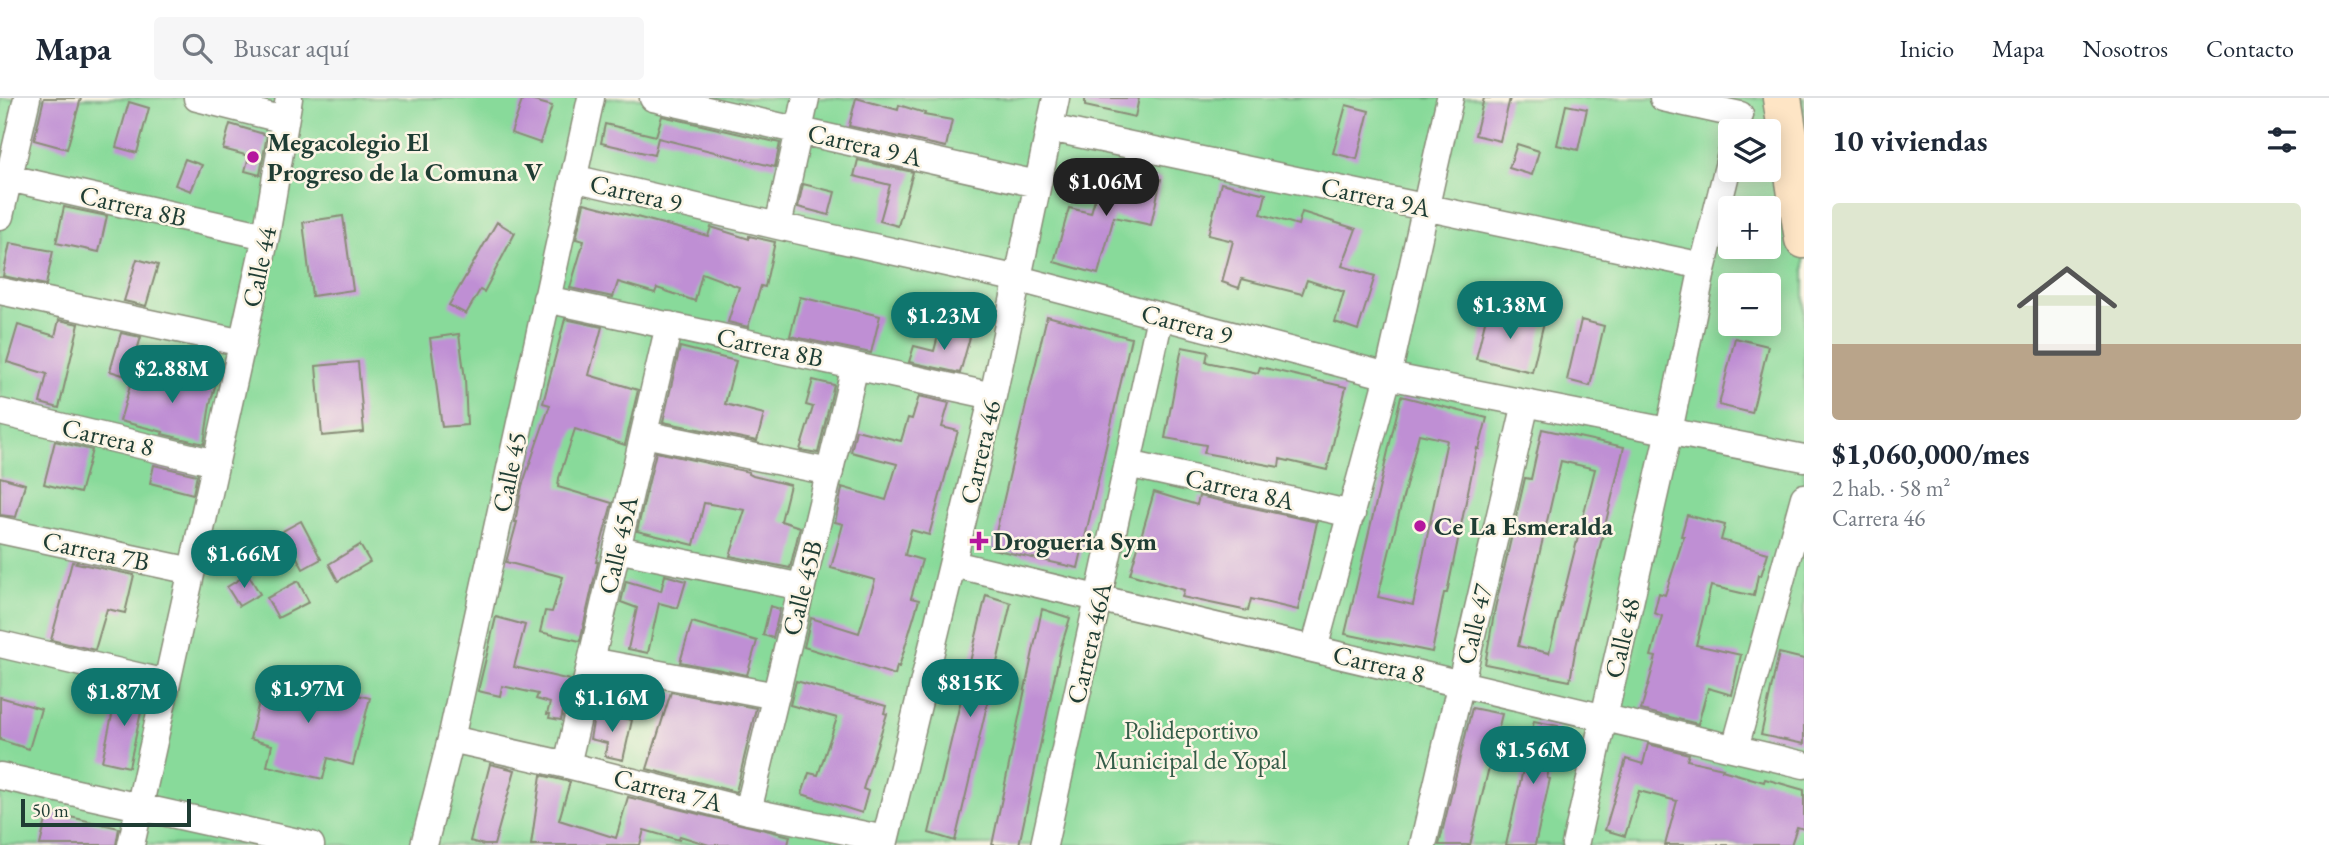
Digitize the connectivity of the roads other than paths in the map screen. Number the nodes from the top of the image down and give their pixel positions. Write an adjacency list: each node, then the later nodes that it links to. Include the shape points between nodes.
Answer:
1 (26, 98): 14 (street)
2 (197, 98): 10 (street)
3 (591, 98): 15 (street, Calle 45)
4 (653, 98): 13 (street, Carrera 9 A)
5 (806, 98): 13 (street)
6 (1450, 98): 18 (street)
7 (1663, 98): 11 (street)
8 (1782, 98): 22 (main road)
9 (1051, 99): 12 (street, Carrera 46)
10 (287, 109): 21 (street, Calle 44)
11 (1740, 115)
12 (1050, 128): 17 (street, Carrera 46); 18 (street, Carrera 9A)
13 (799, 131): 17 (street, Carrera 9 A); 20 (street)
14 (4, 176): 19 (street); 21 (street, Carrera 8B)
15 (573, 178): 20 (street, Carrera 9); 26 (street, Calle 45)
16 (1724, 182): 23 (street, Calle 48)
17 (1037, 184): 24 (street, Carrera 46)
18 (1426, 207): 23 (street, Carrera 9A); 31 (street)
19 (0, 216)
20 (778, 226): 24 (street, Carrera 9)
21 (266, 236): 29 (street, Calle 44)
22 (1804, 239)
23 (1703, 266): 35 (street, Calle 48)
24 (1019, 279): 27 (street, Carrera 9); 32 (street, Carrera 46)
25 (0, 291): 29 (street)
26 (546, 299): 28 (street, Carrera 8B); 56 (street, Calle 45)
27 (1160, 317): 31 (street, Carrera 9); 39 (street, Carrera 46A)
28 (669, 325): 30 (street, Carrera 8B); 36 (street, Calle 45A)
29 (243, 342): 38 (street, Calle 44)
30 (855, 366): 32 (street, Carrera 8B); 40 (street, Calle 45B)
31 (1388, 376): 33 (street, Carrera 9); 42 (street)
32 (993, 396): 45 (street, Carrera 46)
33 (1526, 403): 35 (street, Carrera 9); 53 (street, Calle 47)
34 (0, 412): 38 (street, Carrera 8)
35 (1669, 431): 37 (street, Carrera 9); 55 (street, Calle 48)
36 (644, 434): 40 (street); 44 (street, Calle 45A)
37 (1804, 458)
38 (216, 463): 46 (street, Calle 44)
39 (1128, 464): 42 (street, Carrera 8A); 48 (street, Carrera 46A)
40 (830, 472): 47 (street, Calle 45B)
41 (1804, 498): 57 (street)
42 (1352, 514): 50 (street)
43 (0, 530): 46 (street, Carrera 7B)
44 (617, 549): 47 (street); 51 (street, Calle 45A)
45 (953, 564): 48 (street, Carrera 8); 64 (street, Carrera 46)
46 (192, 571): 52 (street, Calle 44)
47 (802, 587): 54 (street, Calle 45B)
48 (1099, 598): 50 (street, Carrera 8); 68 (street, Carrera 46A)
49 (0, 644): 52 (street)
50 (1314, 649): 53 (street, Carrera 8)
51 (591, 661): 54 (street); 58 (street, Calle 45A)
52 (167, 683): 61 (street, Calle 44)
53 (1460, 683): 55 (street, Carrera 8); 69 (street, Calle 47)
54 (776, 696): 62 (street, Calle 45B)
55 (1604, 717): 57 (street, Carrera 8); 70 (street, Calle 48)
56 (451, 739): 58 (street, Carrera 7A); 67 (street, Calle 45)
57 (1735, 748): 59 (street, Carrera 8)
58 (567, 765): 62 (street, Carrera 7A)
59 (1804, 765)
60 (1, 779): 61 (street)
61 (139, 807): 63 (street); 65 (street, Calle 44)
62 (748, 811): 64 (street, Carrera 7A)
63 (276, 841): 66 (street)
64 (885, 842)
65 (131, 845)
66 (311, 845)
67 (424, 845)
68 (1044, 845)
69 (1423, 845)
70 (1575, 845)

